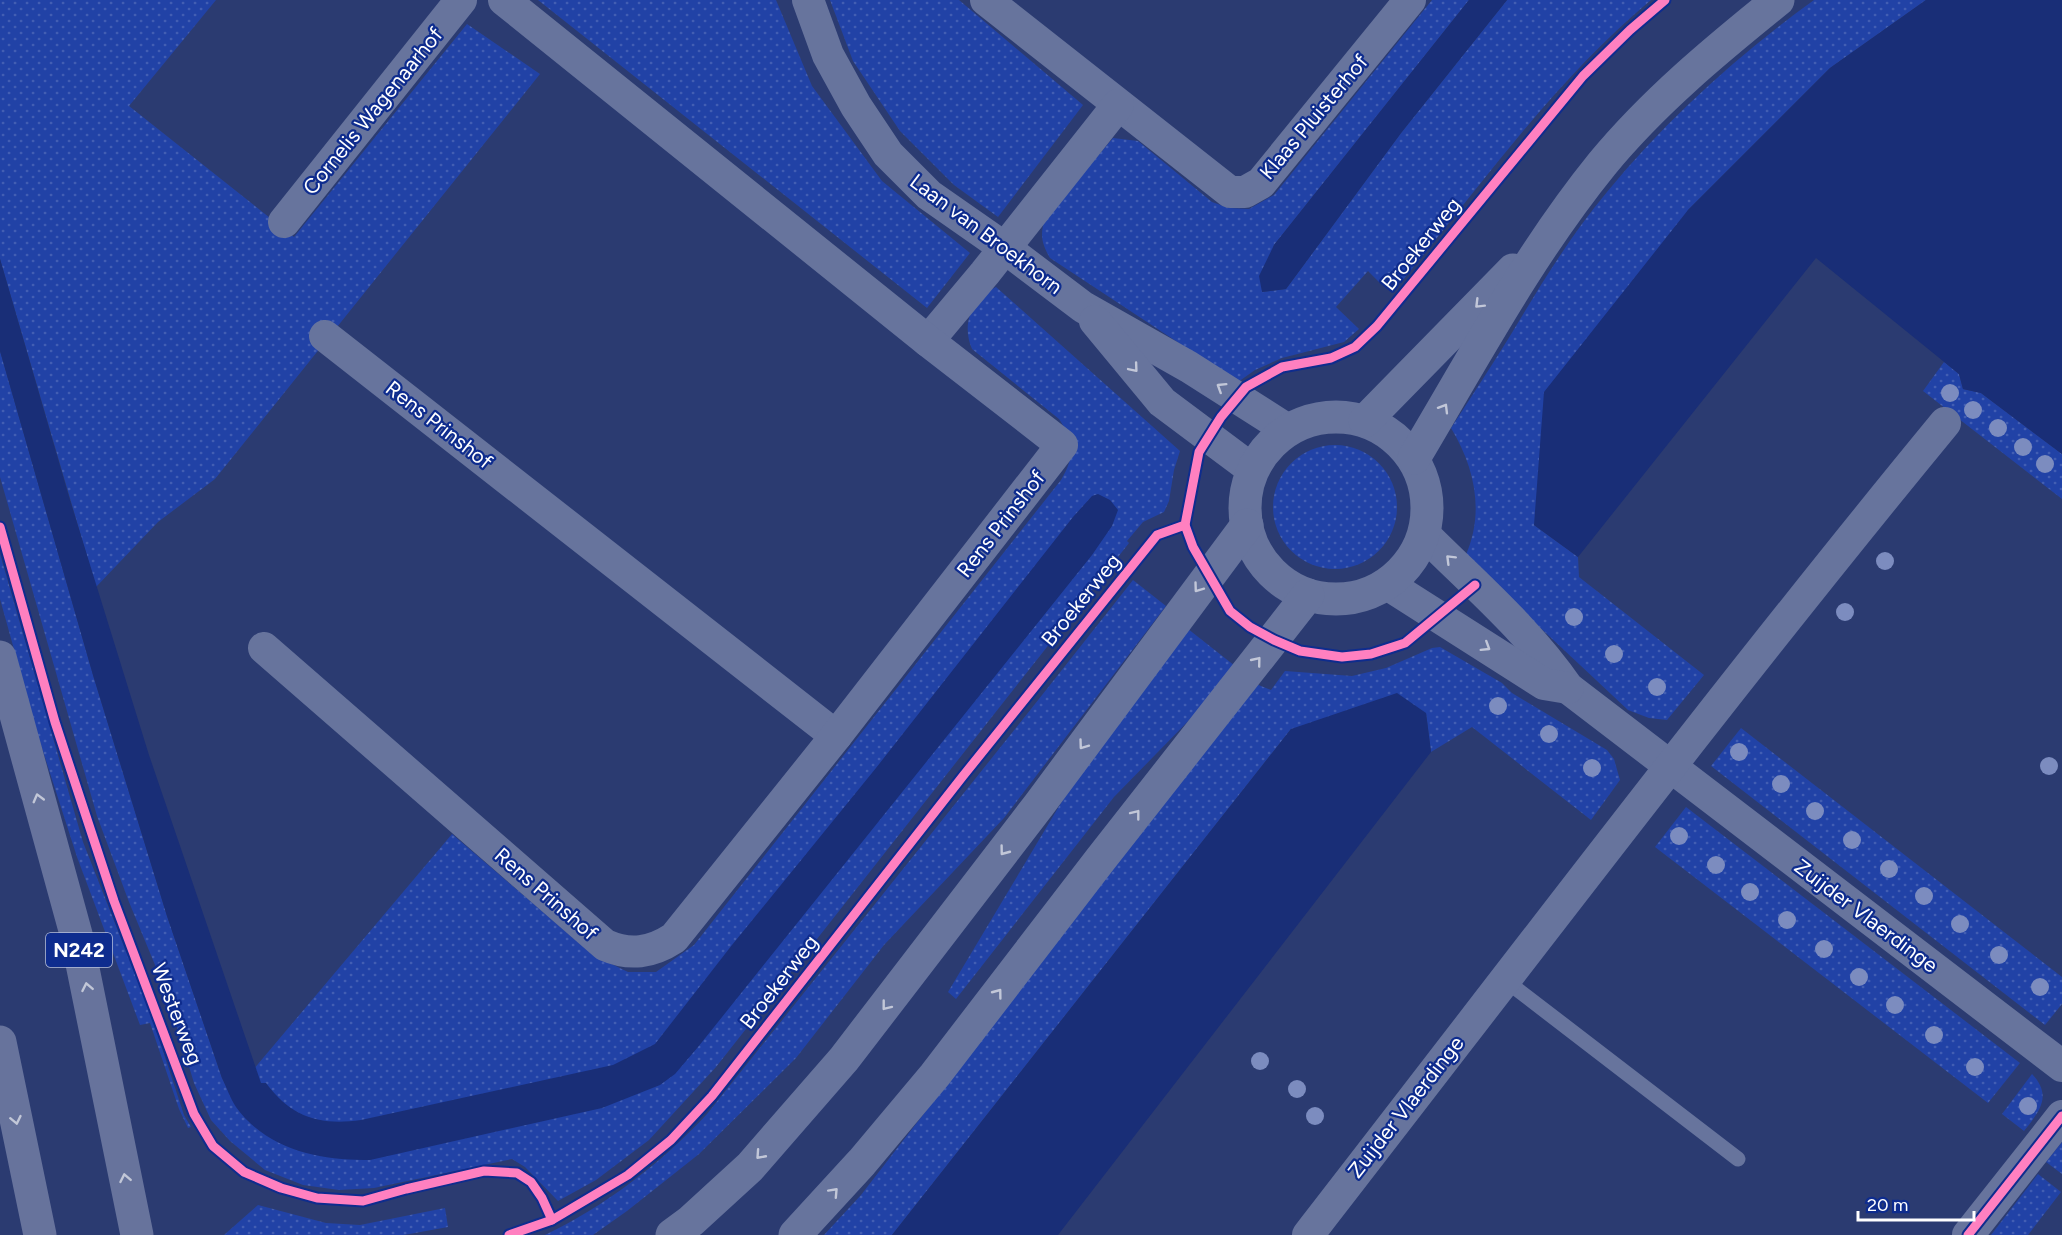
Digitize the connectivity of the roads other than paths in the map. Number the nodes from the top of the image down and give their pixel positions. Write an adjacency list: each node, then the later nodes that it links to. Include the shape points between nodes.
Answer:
1 (461, 0): 8 (street, Cornelis Wagenaarhof)
2 (504, 0): 13 (street, Rens Prinshof)
3 (808, 0): 10 (street, Laan van Broekhorn, via 828,55 855,106 888,154 929,195)
4 (986, 0): 7 (street, Klaas Pluisterhof)
5 (1410, 0): 7 (street, Klaas Pluisterhof, via 1261,183 1245,192 1230,192)
6 (1778, 0): 9 (street, via 1659,102 1603,163)
7 (1118, 105): 10 (street)
8 (284, 222)
9 (1550, 232): 14 (street, one-way to 14); 17 (street, one-way to 9)
10 (1005, 248): 11 (street, Laan van Broekhorn); 13 (street)
11 (1083, 307): 16 (street, Laan van Broekhorn, one-way to 11, via 1189,367); 18 (street, Laan van Broekhorn, one-way to 18, via 1162,402)
12 (325, 336): 26 (street, Rens Prinshof)
13 (928, 341): 26 (street, Rens Prinshof, via 1062,445)
14 (1365, 421): 16 (street, via 1330,417 1313,419); 17 (street, via 1393,435)
15 (1945, 423): 27 (street, Zuijder Vlaerdinge)
16 (1288, 430): 18 (street, via 1265,448)
17 (1414, 458): 20 (street, via 1426,484 1428,513)
18 (1253, 470): 19 (street, via 1246,497)
19 (1246, 525): 22 (street, via 1262,561 1275,576); 35 (street, one-way to 35, via 1039,805 844,1059 750,1167)
20 (1424, 534): 21 (street, via 1407,566); 25 (street, Zuijder Vlaerdinge, one-way to 20, via 1522,633)
21 (1387, 584): 22 (street, via 1362,596 1335,600); 25 (street, Zuijder Vlaerdinge, one-way to 25, via 1544,684)
22 (1308, 596): 36 (street, one-way to 22, via 935,1075)
23 (264, 648): 26 (street, Rens Prinshof, via 605,945 634,953 660,947 674,938)
24 (0, 657): 34 (main road, N242, one-way to 24, via 76,934)
25 (1568, 688): 27 (street, Zuijder Vlaerdinge)
26 (836, 736)
27 (1670, 767): 28 (street, Zuijder Vlaerdinge); 30 (street, Zuijder Vlaerdinge)
28 (1504, 980): 32 (lane); 37 (street, Zuijder Vlaerdinge)
29 (0, 1042): 33 (main road, one-way to 33)
30 (2062, 1066)
31 (2062, 1116): 38 (street)
32 (1738, 1160)
33 (40, 1235)
34 (137, 1235)
35 (672, 1235)
36 (795, 1235)
37 (1308, 1235)
38 (1968, 1235)

